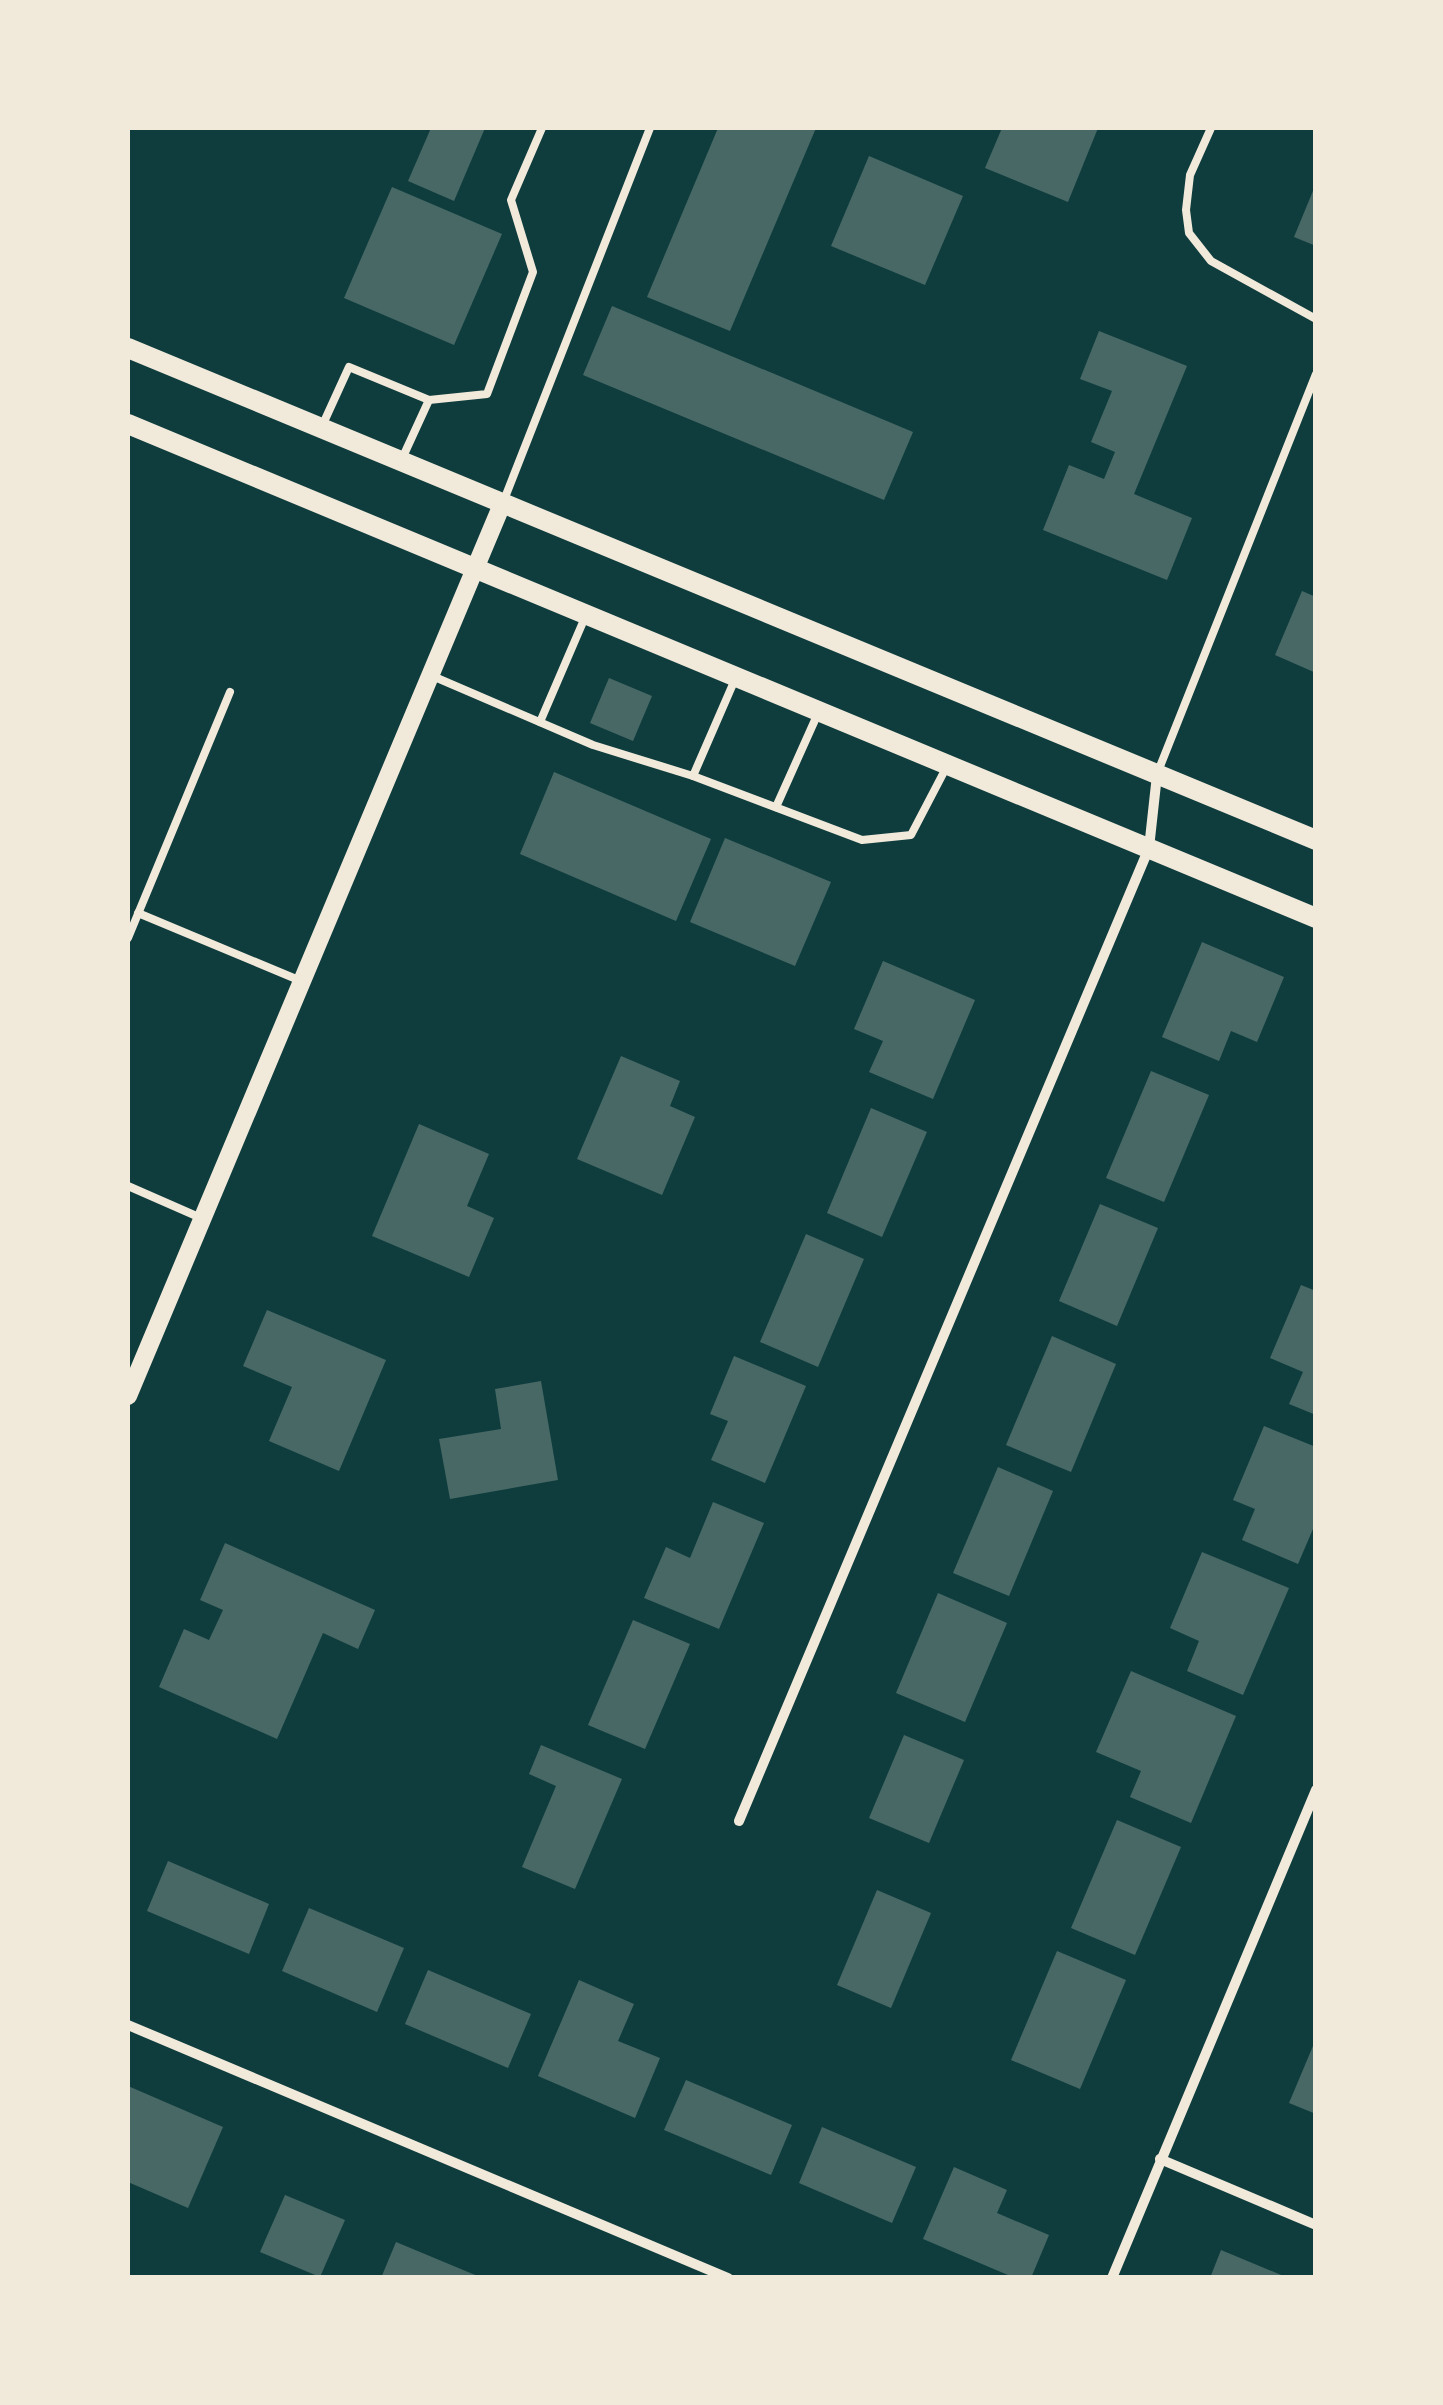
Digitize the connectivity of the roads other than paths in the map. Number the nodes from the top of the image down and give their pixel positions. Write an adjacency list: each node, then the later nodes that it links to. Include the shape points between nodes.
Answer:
1 (542, 128): 7 (lane, via 511,200 532,272 486,394)
2 (650, 128): 11 (lane)
3 (1211, 128): 4 (lane, via 1190,175 1189,234 1211,260)
4 (1316, 319)
5 (128, 348): 9 (main road)
6 (1316, 374): 20 (lane)
7 (429, 400): 9 (lane, via 349,367); 10 (lane)
8 (128, 424): 12 (main road)
9 (321, 427): 10 (main road)
10 (401, 460): 11 (main road)
11 (503, 502): 12 (street); 20 (main road)
12 (476, 568): 13 (main road); 14 (street)
13 (586, 615): 15 (main road); 18 (lane)
14 (430, 675): 18 (lane); 28 (street)
15 (736, 677): 17 (main road); 21 (lane)
16 (230, 692): 25 (lane)
17 (819, 712): 19 (main road); 22 (lane)
18 (540, 722): 21 (lane)
19 (948, 765): 22 (lane, via 912,835 862,840); 24 (main road)
20 (1157, 774): 23 (main road); 24 (street)
21 (693, 776): 22 (lane)
22 (776, 808)
23 (1316, 840)
24 (1149, 848): 26 (main road); 33 (street)
25 (138, 913): 27 (lane); 28 (lane)
26 (1316, 918)
27 (128, 938)
28 (301, 980): 30 (street)
29 (128, 1186): 30 (lane)
30 (202, 1218): 31 (street)
31 (128, 1396)
32 (1316, 1790): 35 (street)
33 (739, 1821)
34 (128, 2025): 37 (street)
35 (1160, 2159): 36 (street); 38 (street)
36 (1316, 2224)
37 (728, 2278)
38 (1112, 2278)

